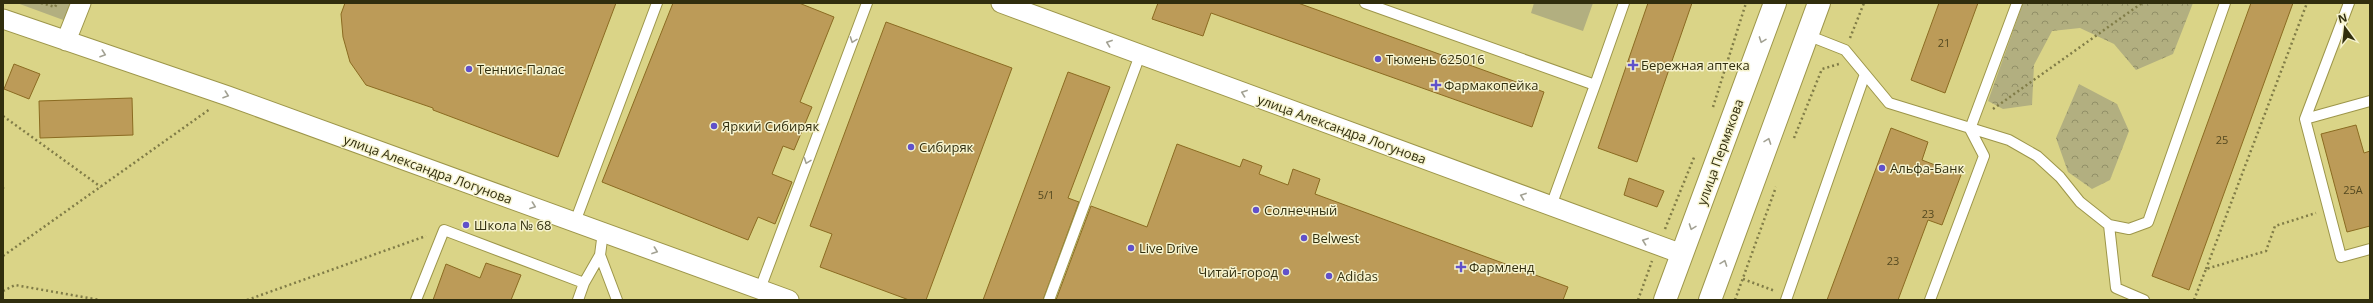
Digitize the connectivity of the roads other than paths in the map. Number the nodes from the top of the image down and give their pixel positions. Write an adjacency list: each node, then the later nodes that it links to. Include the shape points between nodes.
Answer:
1 (81, 3): 14 (street)
2 (657, 3): 22 (lane)
3 (866, 3): 29 (lane, one-way to 29)
4 (1002, 3): 15 (street, улица Александра Логунова, one-way to 4)
5 (1365, 3): 17 (lane)
6 (1624, 3): 17 (lane)
7 (1775, 3): 26 (main road, улица Пермякова, one-way to 26)
8 (1819, 3): 13 (main road)
9 (2017, 3): 20 (lane)
10 (2225, 3): 23 (lane, via 2148,222 2129,229)
11 (2349, 3): 19 (lane)
12 (3, 19): 14 (street, улица Александра Логунова)
13 (1807, 35): 16 (lane, via 1845,50); 37 (main road, one-way to 13)
14 (66, 41): 22 (street, улица Александра Логунова, one-way to 22, via 228,96)
15 (1140, 54): 21 (street, улица Александра Логунова, one-way to 15); 35 (lane)
16 (1865, 74): 20 (lane, via 1889,103); 30 (lane)
17 (1595, 85): 21 (lane)
18 (2370, 101): 19 (lane)
19 (2305, 119): 25 (lane, via 2341,257)
20 (1970, 129): 23 (lane, via 2009,140 2037,156 2060,177 2080,202); 38 (lane, via 1984,156)
21 (1551, 206): 26 (street, улица Александра Логунова, one-way to 21)
22 (576, 222): 24 (street, улица Александра Логунова)
23 (2109, 225): 39 (lane, via 2116,288)
24 (603, 232): 27 (lane); 29 (street, улица Александра Логунова, one-way to 29)
25 (2370, 249)
26 (1682, 254): 36 (main road, улица Пермякова)
27 (600, 255): 28 (lane); 33 (lane)
28 (584, 283): 31 (lane, via 444,230); 32 (lane)
29 (760, 289): 34 (street, улица Александра Логунова)
30 (1786, 298)
31 (416, 300)
32 (578, 300)
33 (617, 300)
34 (789, 300)
35 (1049, 300)
36 (1665, 300)
37 (1710, 300)
38 (1930, 300)
39 (2144, 300)

